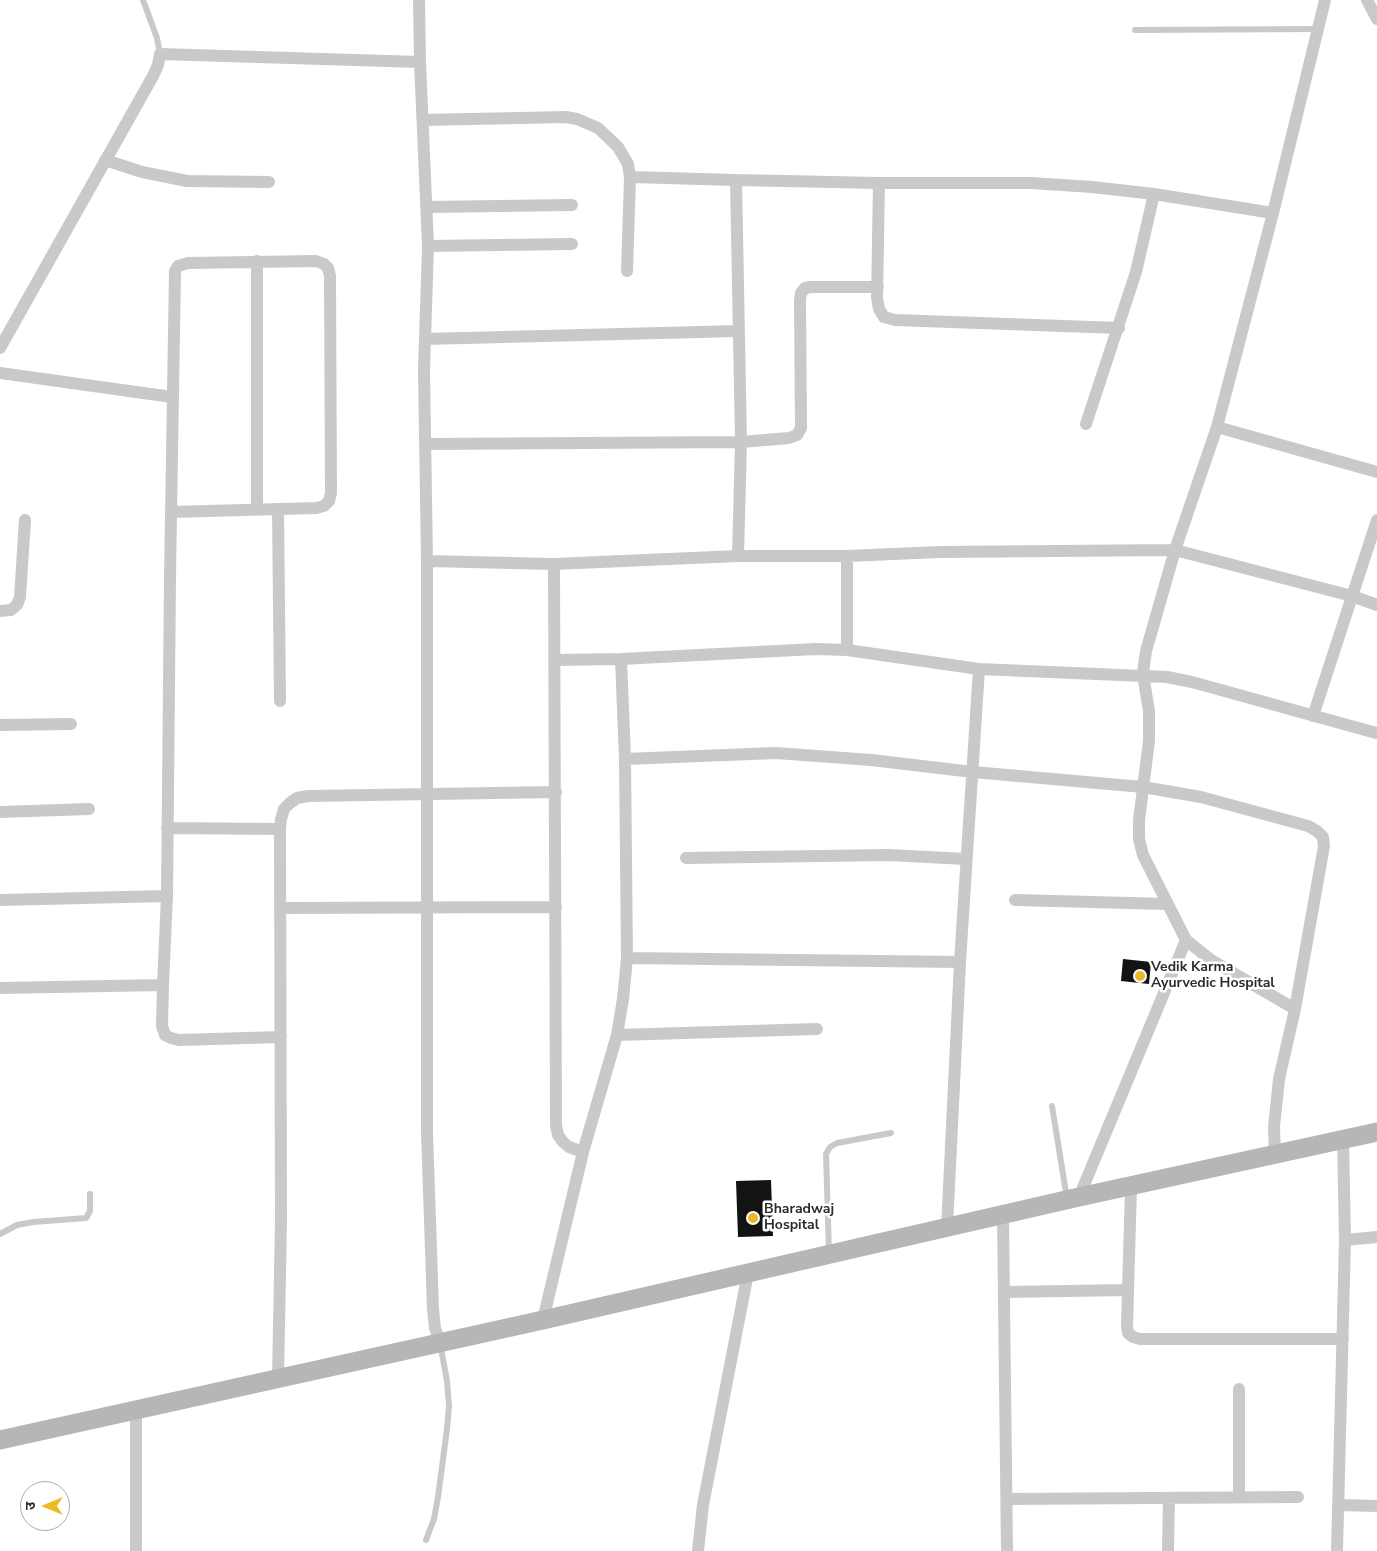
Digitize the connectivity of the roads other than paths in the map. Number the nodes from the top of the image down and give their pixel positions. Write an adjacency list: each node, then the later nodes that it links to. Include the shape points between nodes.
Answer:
1 (143, 0): 8 (lane)
2 (419, 0): 9 (street)
3 (1325, 0): 6 (street)
4 (1366, 0): 5 (street)
5 (1377, 19)
6 (1318, 29): 7 (lane); 19 (street)
7 (1135, 30)
8 (160, 54): 9 (street); 11 (street, via 155,71)
9 (420, 62): 10 (street)
10 (423, 120): 12 (street, via 577,119 598,128 618,148 628,164); 18 (street)
11 (105, 160): 14 (street, via 187,181); 25 (street)
12 (630, 177): 13 (street); 23 (street)
13 (736, 180): 15 (street); 27 (street)
14 (268, 182)
15 (879, 184): 16 (street, via 1031,183); 24 (street)
16 (1154, 194): 19 (street); 26 (street)
17 (572, 205): 18 (street)
18 (427, 207): 21 (street)
19 (1272, 213): 33 (street)
20 (572, 244): 21 (street)
21 (428, 246): 28 (street)
22 (256, 262): 31 (street, via 178,266 175,271); 37 (street, via 316,260 328,268 330,276 331,493 324,506); 38 (street)
23 (627, 272)
24 (878, 287): 26 (street, via 878,309 884,317 895,320); 34 (street, via 805,288 800,300 801,428 797,435 789,438)
25 (6, 325): 29 (street)
26 (1119, 328): 32 (street)
27 (739, 331): 28 (street); 34 (street)
28 (425, 338): 35 (street)
29 (0, 348)
30 (0, 373): 31 (street)
31 (172, 397): 39 (street)
32 (1086, 424)
33 (1217, 427): 36 (street); 42 (street)
34 (741, 442): 35 (street); 43 (street)
35 (425, 444): 45 (street)
36 (1377, 472)
37 (278, 509): 38 (street); 55 (street)
38 (256, 510): 39 (street)
39 (171, 512): 67 (street)
40 (24, 520): 49 (street, via 20,598 11,610)
41 (1377, 520): 47 (street)
42 (1175, 550): 44 (street); 47 (street); 54 (street, via 1146,651)
43 (738, 556): 44 (street); 46 (street)
44 (847, 556): 50 (street)
45 (427, 561): 46 (street); 64 (street)
46 (554, 564): 52 (street)
47 (1352, 596): 48 (street); 56 (street)
48 (1377, 605)
49 (0, 611)
50 (847, 650): 51 (street, via 782,650); 53 (street)
51 (622, 659): 52 (street); 60 (street)
52 (554, 660): 63 (street)
53 (979, 669): 54 (street); 61 (street)
54 (1143, 675): 56 (street, via 1192,682); 62 (street, via 1150,741)
55 (280, 701)
56 (1313, 716): 59 (street)
57 (71, 724): 58 (street)
58 (0, 725)
59 (1376, 733)
60 (625, 759): 61 (street, via 776,753); 79 (street)
61 (973, 772): 62 (street); 70 (street)
62 (1143, 787): 74 (street, via 1139,839 1143,855); 83 (street, via 1201,797 1308,826 1323,837)
63 (556, 792): 64 (street); 75 (street)
64 (428, 793): 68 (street, via 297,798 284,809); 77 (street)
65 (89, 809): 66 (street)
66 (0, 812)
67 (167, 828): 68 (street); 71 (street)
68 (280, 829): 76 (street)
69 (686, 858): 70 (street, via 871,854)
70 (966, 859): 80 (street)
71 (166, 896): 72 (street); 81 (street)
72 (0, 900)
73 (1016, 900): 74 (street)
74 (1168, 904): 78 (street)
75 (556, 907): 77 (street); 91 (street, via 556,1126 563,1142)
76 (280, 908): 77 (street); 86 (street)
77 (428, 908): 107 (street, via 427,1134 433,1309)
78 (1186, 940): 83 (street, via 1211,960); 95 (street)
79 (627, 958): 80 (street); 85 (street)
80 (960, 962): 97 (street)
81 (163, 986): 82 (street); 86 (street, via 162,1026 171,1038)
82 (0, 988)
83 (1295, 1009): 92 (street, via 1275,1106)
84 (817, 1029): 85 (street)
85 (617, 1035): 91 (street)
86 (281, 1037): 108 (street)
87 (1052, 1106): 95 (lane)
88 (891, 1132): 101 (lane, via 837,1143 826,1154)
89 (1377, 1132): 90 (main road)
90 (1343, 1140): 92 (main road); 100 (street)
91 (583, 1152): 105 (street)
92 (1275, 1155): 93 (main road)
93 (1131, 1187): 95 (main road); 103 (street)
94 (90, 1194): 98 (lane, via 90,1211 86,1218 33,1222 17,1225)
95 (1073, 1199): 96 (main road)
96 (1003, 1216): 97 (main road); 104 (street)
97 (947, 1228): 101 (main road)
98 (0, 1234)
99 (1377, 1237): 100 (street)
100 (1345, 1240): 106 (street)
101 (829, 1255): 102 (main road)
102 (748, 1273): 105 (main road); 120 (street, via 703,1505)
103 (1128, 1290): 104 (street); 106 (street, via 1128,1333 1140,1339)
104 (1004, 1292): 115 (street)
105 (543, 1320): 107 (main road)
106 (1343, 1339): 116 (street)
107 (440, 1342): 108 (main road); 118 (lane, via 449,1406 434,1519)
108 (278, 1378): 110 (main road)
109 (1239, 1389): 112 (street)
110 (136, 1409): 111 (main road); 119 (street)
111 (0, 1440)
112 (1240, 1497): 113 (street); 114 (street)
113 (1298, 1497)
114 (1169, 1498): 115 (street); 122 (street)
115 (1007, 1499): 121 (street)
116 (1339, 1505): 117 (street); 123 (street)
117 (1377, 1506)
118 (426, 1540)
119 (136, 1551)
120 (698, 1551)
121 (1007, 1551)
122 (1168, 1551)
123 (1337, 1551)

